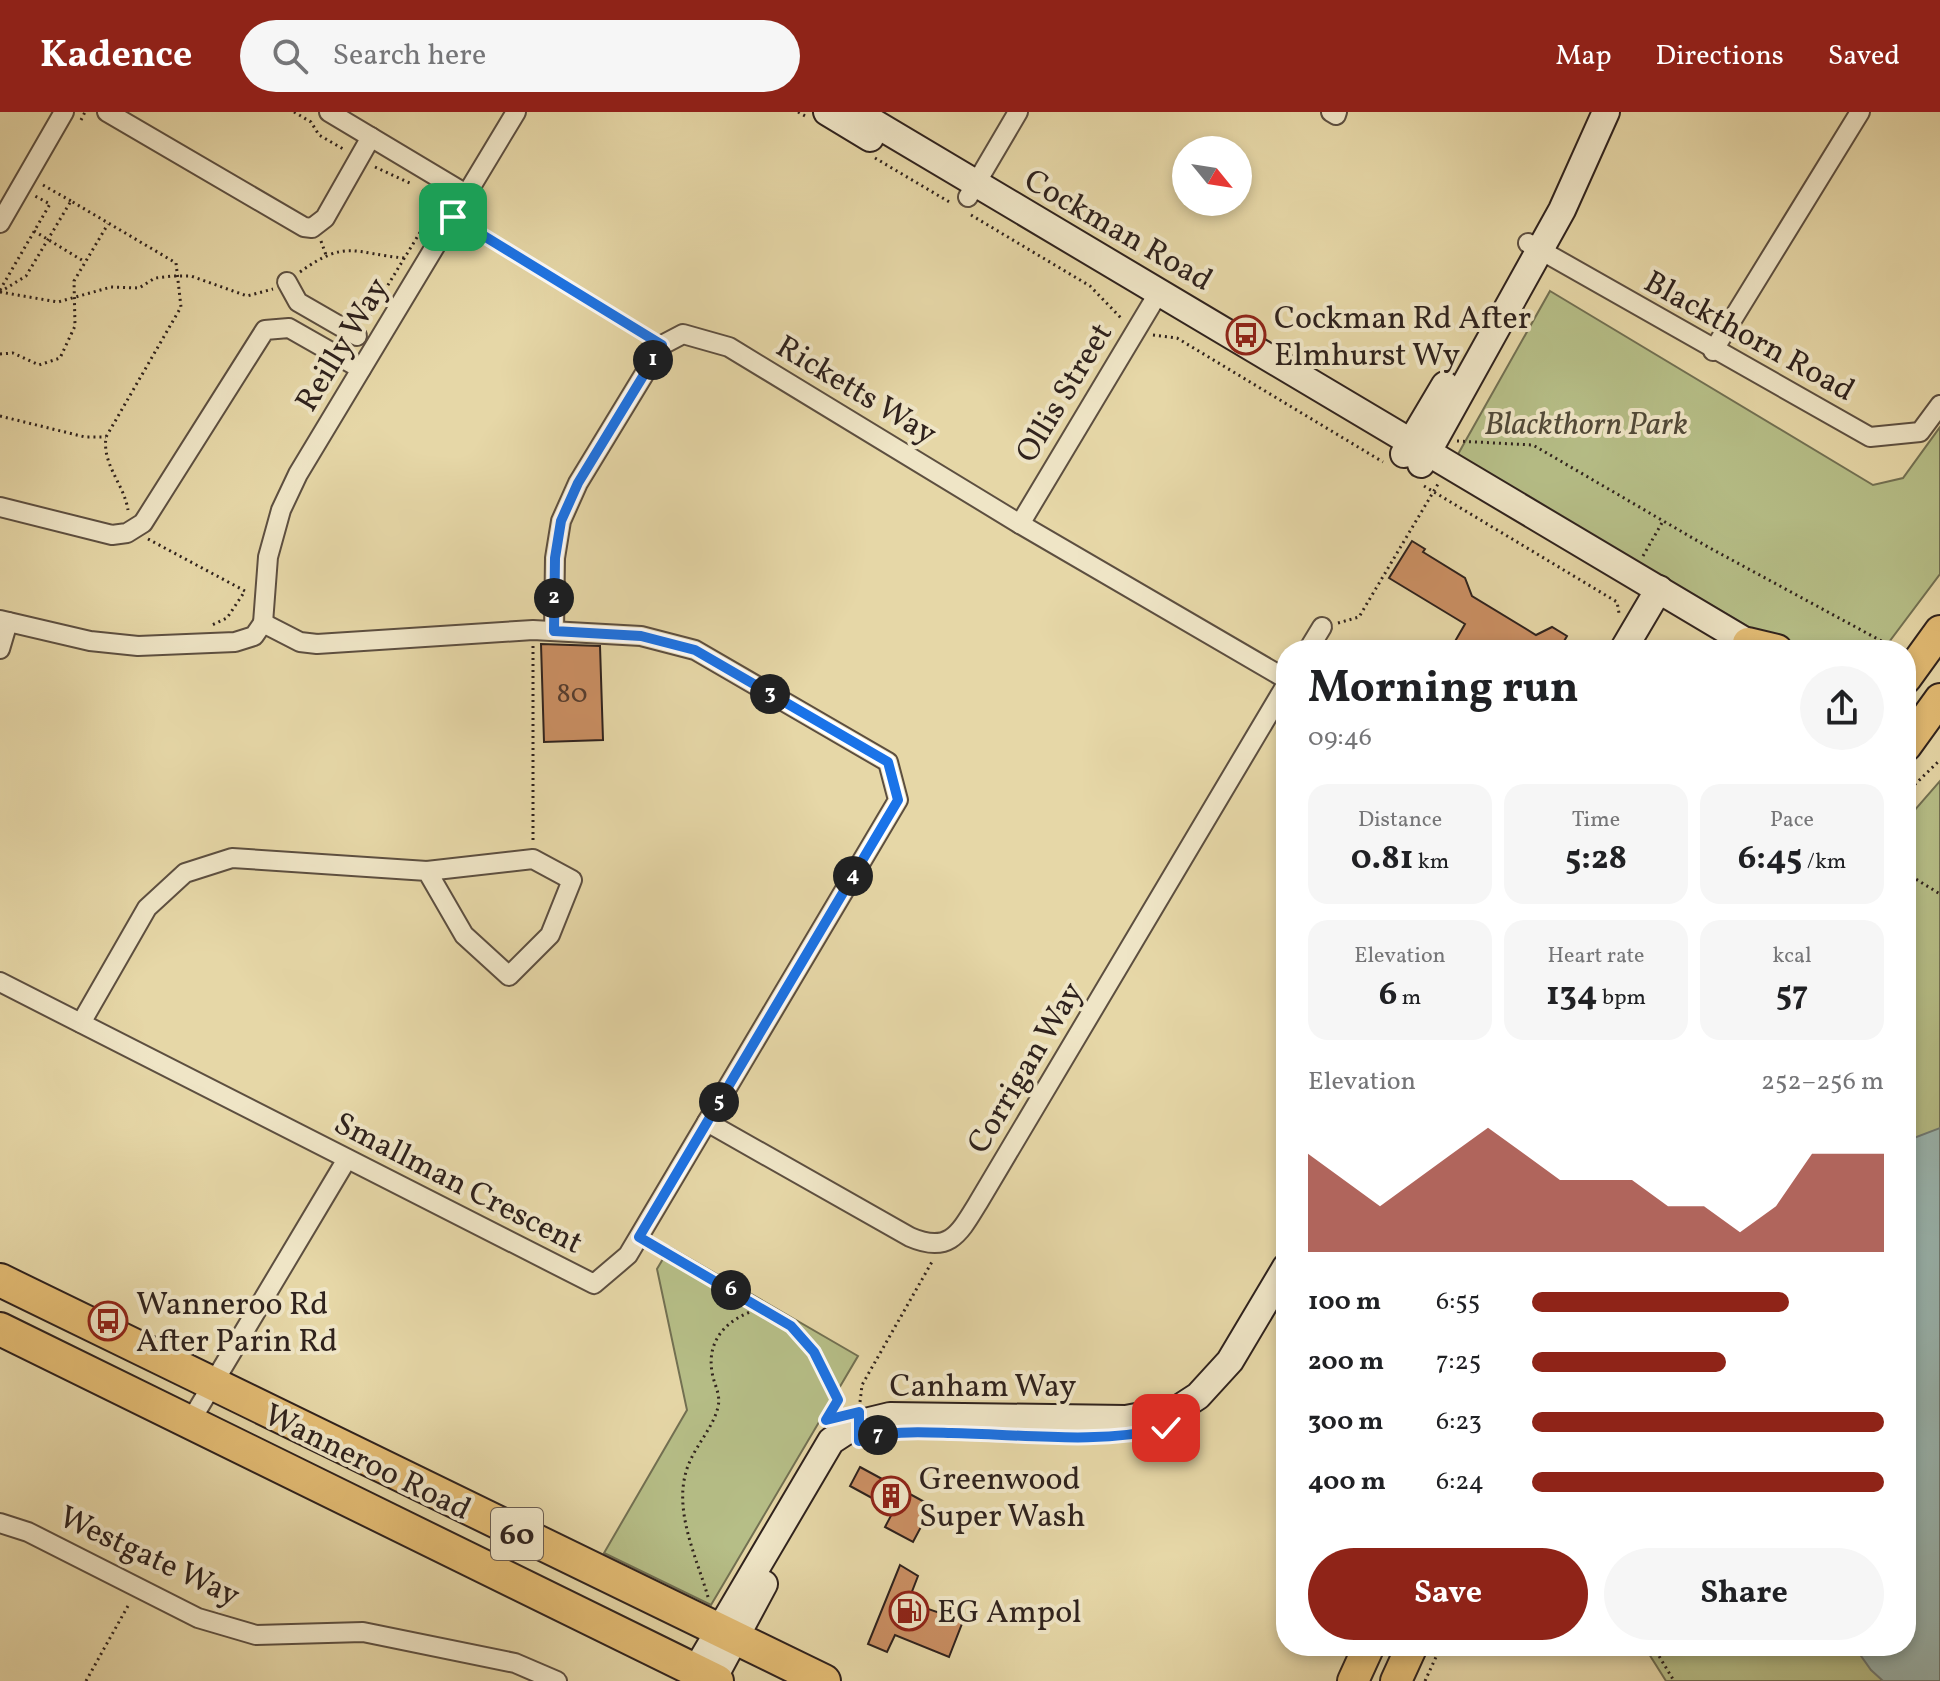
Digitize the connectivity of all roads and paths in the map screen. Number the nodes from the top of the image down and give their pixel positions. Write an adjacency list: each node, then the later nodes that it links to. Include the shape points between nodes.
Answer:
1 (64, 112): 20 (street)
2 (107, 112): 11 (street, via 312,228 325,218)
3 (329, 112): 11 (street)
4 (516, 112): 16 (street, Reilly Way)
5 (827, 112): 13 (main road, Cockman Road)
6 (856, 112): 13 (main road, Cockman Road)
7 (1018, 112): 13 (street)
8 (1589, 112): 24 (main road)
9 (1606, 112): 24 (main road)
10 (1860, 112): 32 (street)
11 (371, 137): 16 (street)
12 (37, 182): 15 (path)
13 (972, 191): 29 (main road, Cockman Road)
14 (31, 193): 18 (path)
15 (57, 193): 17 (path); 18 (path)
16 (466, 194): 19 (street, Reilly Way)
17 (71, 201): 21 (path); 23 (path)
18 (50, 204): 22 (path)
19 (453, 217): 31 (path); 34 (street, Reilly Way)
20 (0, 223)
21 (108, 223): 25 (path); 28 (path, via 176,263 177,276 155,278 139,288 100,289)
22 (34, 231): 23 (path); 27 (path)
23 (48, 239): 25 (path); 27 (path, via 26,276)
24 (1534, 246): 32 (street, Blackthorn Road); 38 (main road)
25 (85, 262): 28 (path, via 74,281)
26 (287, 282): 30 (street, via 298,302)
27 (0, 291): 28 (path)
28 (72, 300): 33 (path, via 75,326 60,358 39,365 13,353)
29 (1154, 300): 38 (main road, Cockman Road); 42 (street, Ollis Street)
30 (357, 336)
31 (662, 345): 42 (street, Ricketts Way, via 683,334 729,347); 49 (street, via 578,483 561,521)
32 (1713, 351): 35 (street, Blackthorn Road, via 1870,437 1920,432)
33 (0, 354)
34 (361, 369): 40 (street, via 289,328 265,330 143,523 112,535); 46 (street, Reilly Way, via 281,510 268,557)
35 (1940, 405)
36 (0, 416): 37 (path, via 85,437)
37 (106, 437)
38 (1420, 449): 41 (path, via 1452,440 1533,445); 44 (main road, Cockman Road)
39 (1438, 484): 47 (path, via 1359,617)
40 (0, 507)
41 (1663, 521): 43 (path); 55 (path)
42 (1020, 524): 58 (street, Ricketts Way)
43 (1637, 566)
44 (1662, 600): 52 (main road); 53 (main road); 54 (main road, Cockman Road)
45 (4, 621): 46 (street, via 138,646 235,642 254,636); 56 (street)
46 (263, 623): 48 (street, via 300,642 317,644)
47 (1322, 627): 51 (street)
48 (533, 630): 49 (street); 65 (path)
49 (554, 631): 71 (street, Smallman Crescent, via 641,636 695,650 888,762 898,800)
50 (1940, 631): 57 (main road)
51 (1314, 640)
52 (1631, 640)
53 (1646, 640)
54 (1732, 640)
55 (1880, 640)
56 (0, 649)
57 (1916, 664)
58 (1276, 673)
59 (1940, 697): 61 (main road); 62 (main road)
60 (1276, 702): 74 (street, Corrigan Way, via 978,1203)
61 (1916, 711)
62 (1916, 732)
63 (1940, 760): 64 (path)
64 (1916, 783)
65 (533, 859): 66 (street); 66 (street, via 572,880 550,935 509,976 464,935)
66 (427, 871): 70 (street, via 232,858 185,873 147,908)
67 (1916, 879): 68 (path)
68 (1940, 894)
69 (0, 982): 70 (street, Smallman Crescent)
70 (81, 1023): 72 (street, Smallman Crescent)
71 (707, 1122): 73 (street, Smallman Crescent); 74 (street, via 910,1237 926,1244)
72 (347, 1159): 73 (street, Smallman Crescent, via 594,1284 628,1255); 80 (street)
73 (639, 1237): 77 (path)
74 (944, 1242): 81 (path, via 862,1385)
75 (0, 1280): 80 (highway, Wanneroo Road / 60)
76 (1276, 1284): 81 (main road, Canham Way, via 1230,1361 1198,1396 1178,1409 1126,1419)
77 (762, 1308): 81 (path, via 791,1326 814,1352 838,1400 826,1420); 86 (path, via 739,1314 713,1345 718,1409 683,1483 681,1502)
78 (1276, 1316): 87 (main road, Canham Way, via 1232,1385 1191,1418 1166,1428 1103,1436 901,1432 850,1446 832,1464)
79 (0, 1329): 82 (highway, Wanneroo Road / 60)
80 (212, 1384): 82 (street); 87 (highway, Wanneroo Road / 60)
81 (858, 1418): 87 (main road, Canham Way, via 823,1450)
82 (190, 1422): 92 (highway, Wanneroo Road / 60)
83 (0, 1523): 84 (street, Westgate Way)
84 (138, 1586): 93 (path); 94 (street, Westgate Way, via 198,1618 256,1635 363,1632 515,1663)
85 (718, 1593): 86 (path)
86 (708, 1598): 87 (path)
87 (722, 1625): 92 (main road, Canham Way); 95 (highway, Wanneroo Road / 60)
88 (1364, 1656): 96 (main road)
89 (1407, 1656): 97 (main road)
90 (1436, 1656): 98 (path)
91 (1659, 1656): 99 (path)
92 (709, 1677)
93 (86, 1681)
94 (557, 1681)
95 (824, 1681)
96 (1353, 1681)
97 (1396, 1681)
98 (1425, 1681)
99 (1674, 1681)

